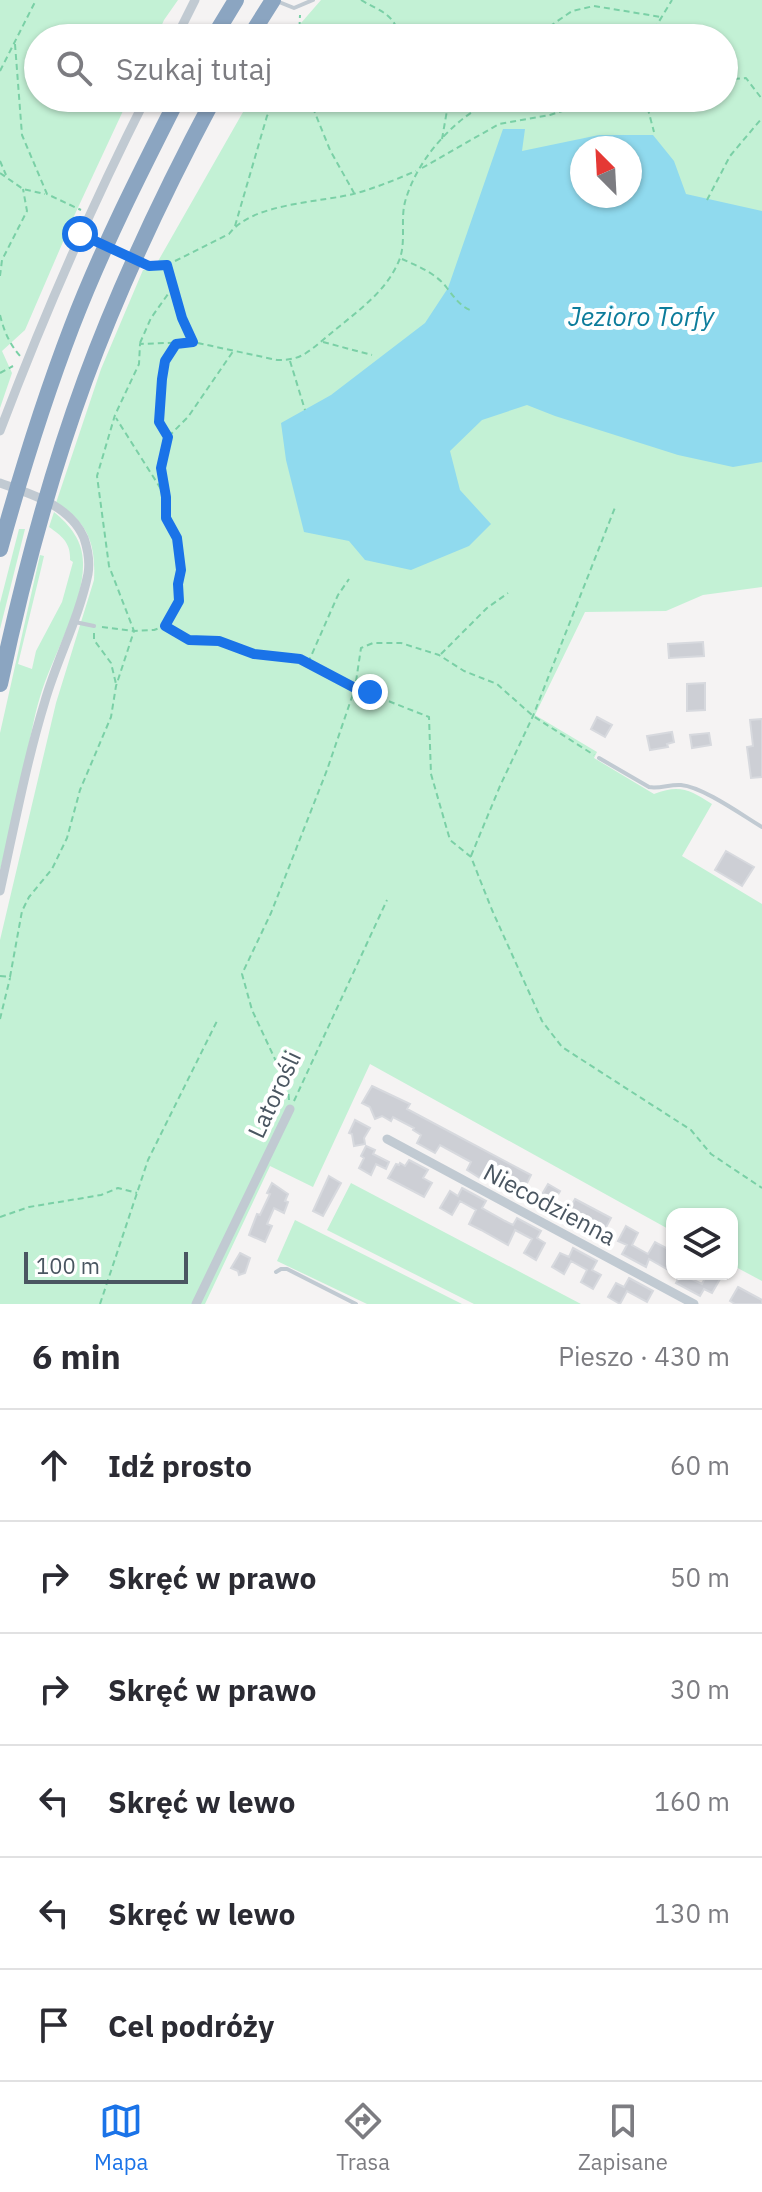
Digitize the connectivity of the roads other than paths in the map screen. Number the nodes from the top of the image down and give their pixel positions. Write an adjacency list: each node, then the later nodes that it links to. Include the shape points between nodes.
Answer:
1 (195, 0): 5 (street)
2 (236, 0): 6 (highway)
3 (274, 0): 4 (lane, via 288,7); 7 (highway)
4 (313, 0)
5 (183, 24)
6 (221, 24)
7 (258, 24)
8 (139, 112): 11 (street)
9 (171, 112): 15 (highway, via 72,325)
10 (207, 112): 18 (highway, via 152,218 73,415 24,579)
11 (80, 234): 12 (lane, via 149,266); 13 (street)
12 (167, 265)
13 (0, 431)
14 (0, 483): 16 (street, via 58,508 84,538 89,567)
15 (0, 549)
16 (73, 621): 17 (lane); 21 (street, via 35,735)
17 (94, 626)
18 (0, 684)
19 (599, 758): 20 (lane, via 649,787 695,788)
20 (762, 827)
21 (0, 891)
22 (290, 1109): 25 (street, Latorośli)
23 (387, 1139): 27 (street, Niecodzienna)
24 (276, 1272): 26 (lane, via 287,1269)
25 (196, 1304)
26 (356, 1304)
27 (694, 1304)

